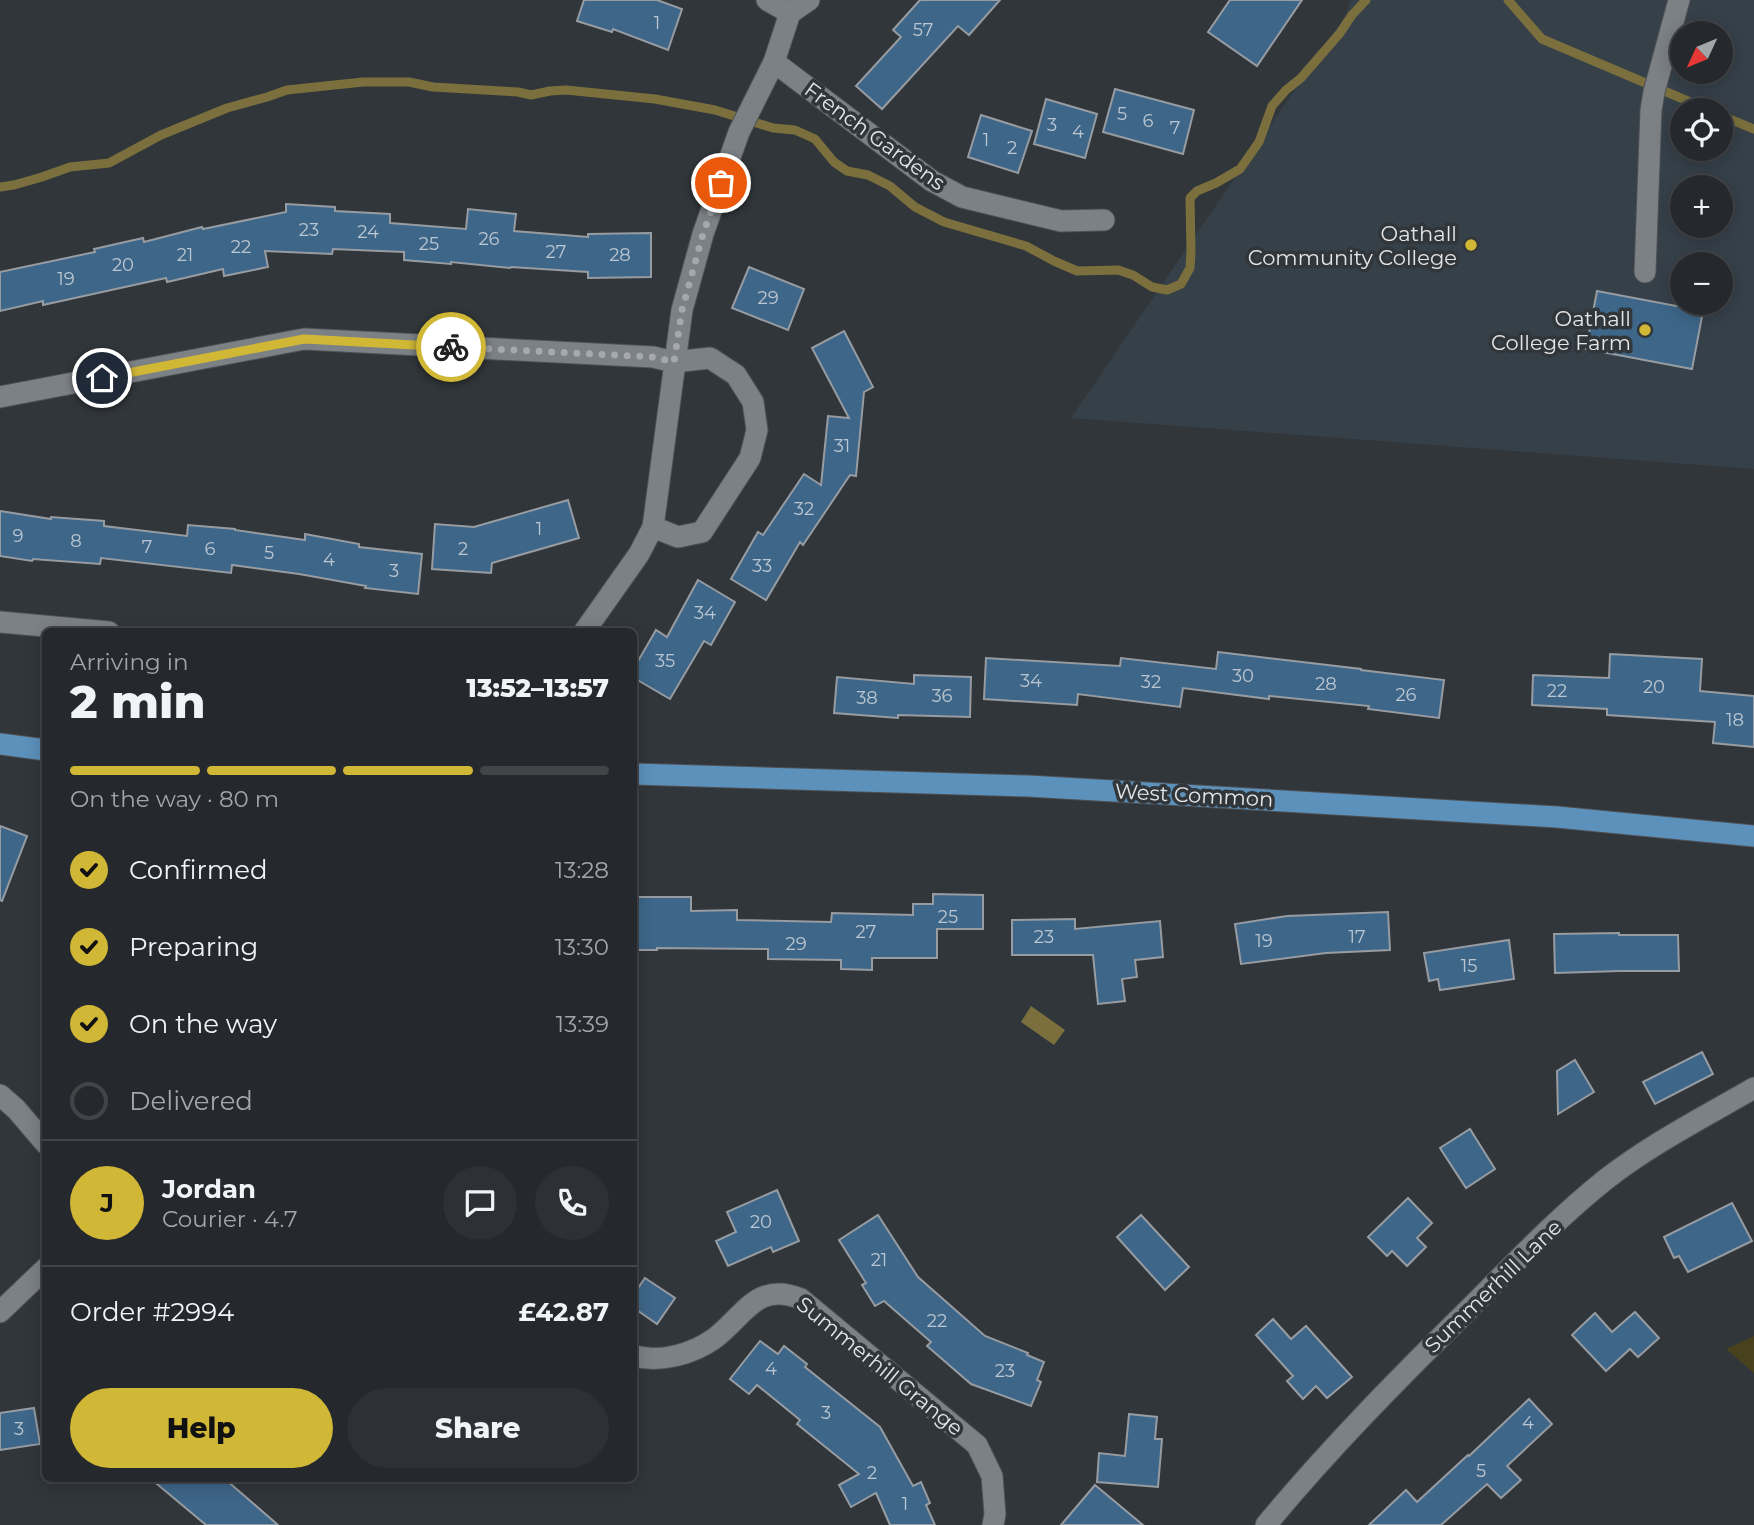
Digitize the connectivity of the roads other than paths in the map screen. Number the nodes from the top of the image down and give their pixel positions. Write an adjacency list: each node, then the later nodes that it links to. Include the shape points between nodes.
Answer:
1 (767, 0): 4 (street)
2 (809, 0): 4 (street)
3 (1679, 0): 7 (street, via 1651,110)
4 (790, 13): 5 (street)
5 (774, 62): 6 (street, French Gardens, via 932,181 962,197 1061,221); 8 (street, via 740,132 703,234 682,310)
6 (1104, 220)
7 (1645, 272)
8 (674, 362): 9 (street, via 653,357 304,339); 10 (street); 10 (street, via 710,359 736,375 753,402 757,430 750,458 702,531 678,537)
9 (0, 397)
10 (653, 527): 13 (street)
11 (0, 622): 12 (street)
12 (65, 628)
13 (587, 628)
14 (0, 744): 15 (main road)
15 (42, 749)
16 (637, 774): 17 (main road, West Common, via 1042,786 1557,817)
17 (1754, 836)
18 (1754, 1088): 25 (street, Summerhill Lane, via 1649,1149 1556,1223 1403,1374)
19 (0, 1095): 20 (street)
20 (42, 1139)
21 (42, 1272): 22 (street)
22 (0, 1311)
23 (637, 1356): 24 (street, Summerhill Grange, via 673,1357 698,1349 759,1298 788,1294 801,1299 977,1445 992,1476)
24 (993, 1525)
25 (1266, 1525)

